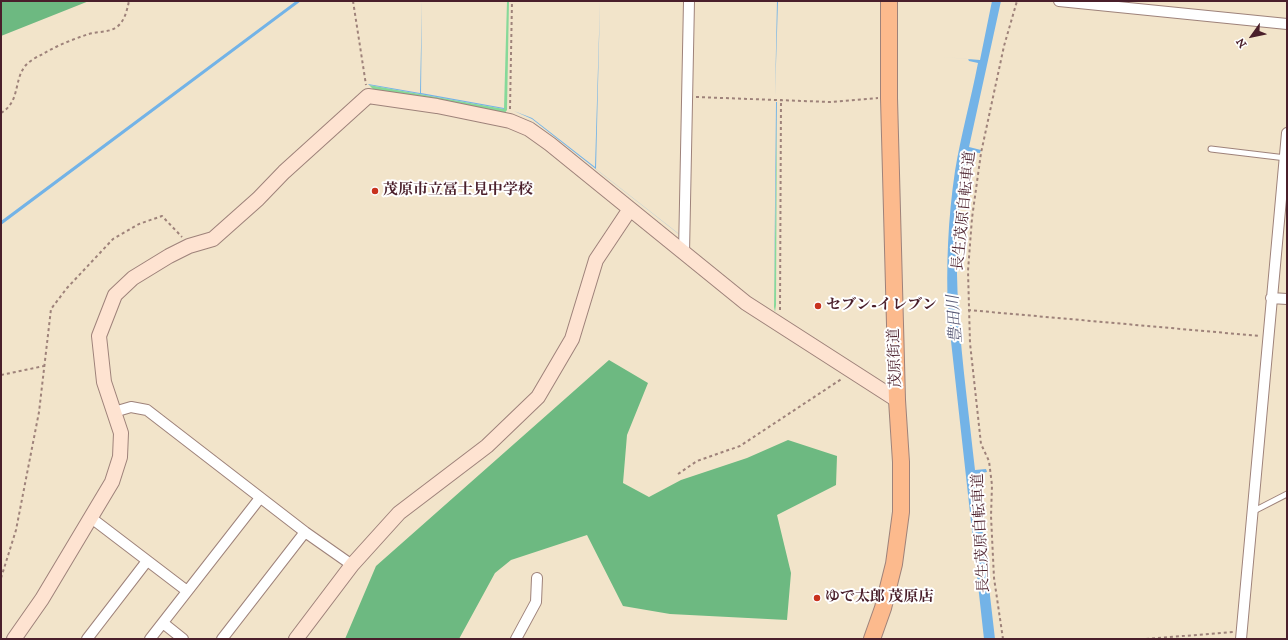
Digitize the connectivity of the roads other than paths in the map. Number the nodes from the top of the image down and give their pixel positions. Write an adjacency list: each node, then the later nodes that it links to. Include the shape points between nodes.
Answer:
1 (689, 1): 9 (street)
2 (889, 1): 12 (main road, 茂原街道)
3 (1059, 1): 4 (street)
4 (1287, 24)
5 (1287, 133): 7 (street)
6 (1211, 149): 7 (lane)
7 (1286, 158): 10 (street)
8 (630, 209): 9 (street); 13 (street, via 550,144 510,121 437,106 368,96 213,239 189,246 133,278 115,294 98,336 104,382); 20 (street, via 596,260 572,339 538,397 487,446 399,513)
9 (684, 253): 12 (street, via 779,325)
10 (1271, 298): 11 (street); 16 (street)
11 (1287, 299)
12 (897, 400): 32 (main road, 茂原街道, via 902,462 901,512 894,564)
13 (114, 412): 15 (street, via 131,406 147,410); 17 (street, via 121,433 120,457 112,482)
14 (1287, 494): 16 (lane)
15 (260, 498): 18 (street); 22 (street)
16 (1252, 512): 24 (street)
17 (90, 517): 19 (street); 25 (street, via 42,599)
18 (305, 532): 20 (street); 29 (street)
19 (147, 561): 22 (street); 26 (street)
20 (352, 565): 30 (street)
21 (538, 578): 31 (street, via 536,602)
22 (187, 591): 23 (street)
23 (163, 623): 27 (street); 28 (street)
24 (1241, 635)
25 (14, 639)
26 (87, 639)
27 (150, 639)
28 (183, 639)
29 (222, 639)
30 (296, 639)
31 (516, 639)
32 (872, 639)

